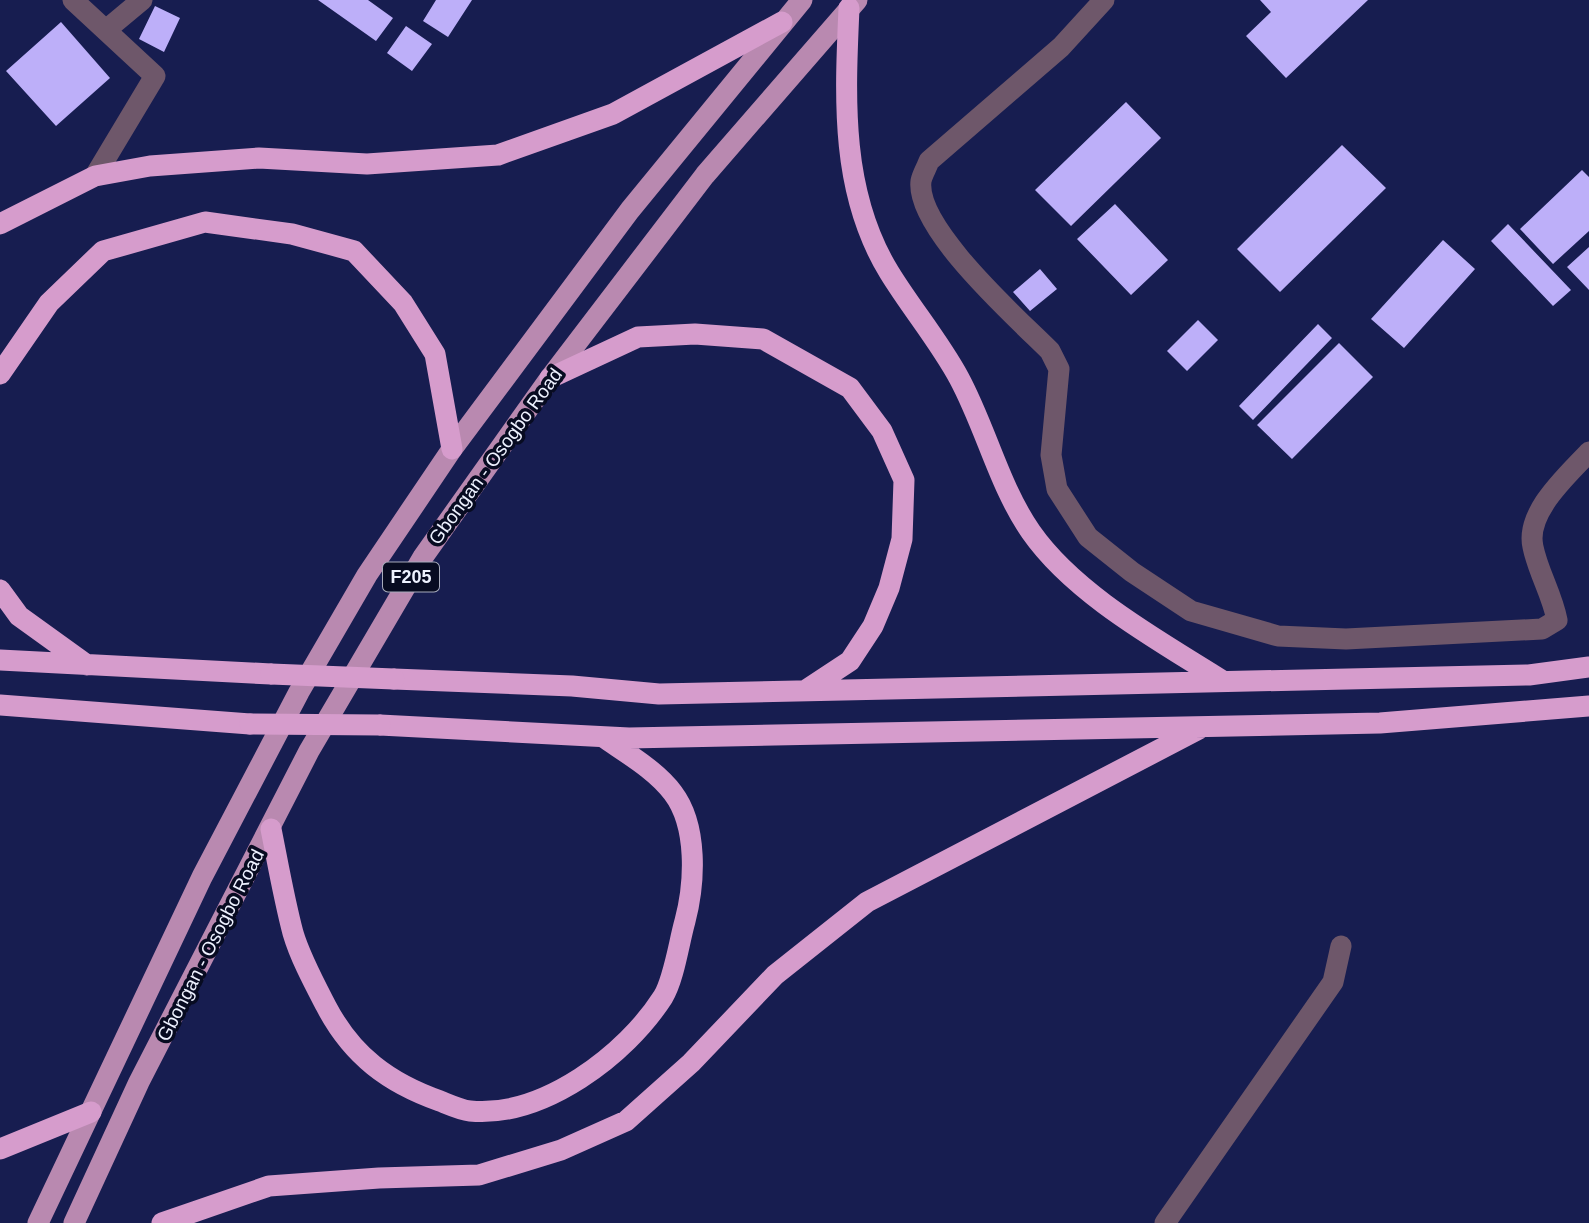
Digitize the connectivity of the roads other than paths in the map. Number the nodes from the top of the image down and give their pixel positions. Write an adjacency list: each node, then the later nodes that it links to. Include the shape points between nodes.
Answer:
1 (73, 0): 7 (street)
2 (142, 0): 7 (street)
3 (802, 0): 6 (main road, Gbongan - Osogbo Road / F205)
4 (1104, 0): 13 (street, via 1062,47 929,161 921,182 925,207 949,246 1051,351 1059,369 1051,455 1057,489 1088,537 1191,611 1278,636 1346,639 1542,629 1557,620 1532,545 1539,509)
5 (853, 4): 11 (main road, Gbongan - Osogbo Road / F205, via 705,175); 18 (highway, via 847,132 864,220 888,270 959,378 1007,491 1032,533 1069,574 1129,620)
6 (782, 22): 8 (highway, via 613,114 498,155 367,164 259,158 150,166); 12 (main road, Gbongan - Osogbo Road / F205, via 630,210)
7 (106, 30): 8 (street, via 155,76)
8 (95, 176): 9 (highway)
9 (0, 224)
10 (0, 374): 12 (highway, via 49,303 103,251 205,222 292,234 354,251 403,303 435,354)
11 (550, 378): 19 (highway, via 638,337 695,334 763,339 850,388 882,431 904,480 902,540 890,588 873,626 850,661); 24 (main road, Gbongan - Osogbo Road / F205, via 423,557 337,699)
12 (452, 449): 26 (main road, Gbongan - Osogbo Road / F205, via 367,575 299,692 201,877)
13 (1589, 452)
14 (0, 590): 16 (highway, via 19,616)
15 (0, 660): 16 (highway)
16 (87, 665): 19 (highway, bridge, via 572,686 659,694)
17 (1589, 667): 18 (highway, via 1529,675)
18 (1223, 681): 19 (highway)
19 (806, 690)
20 (0, 705): 23 (highway, bridge, via 250,724 380,725)
21 (1589, 706): 22 (highway, via 1380,723)
22 (1203, 727): 23 (highway); 30 (highway, via 867,902 775,975 691,1063 626,1121 561,1150 479,1175 269,1186)
23 (603, 737): 24 (highway, via 674,793 692,838 691,898 665,994 632,1039 596,1067 551,1094 501,1110 469,1111 411,1091 376,1071 356,1047 327,1008 294,936)
24 (271, 829): 29 (main road, Gbongan - Osogbo Road / F205, via 139,1083)
25 (1341, 946): 31 (street, via 1333,982)
26 (91, 1112): 27 (highway); 28 (main road, Gbongan - Osogbo Road / F205)
27 (0, 1149)
28 (38, 1223)
29 (74, 1223)
30 (162, 1223)
31 (1165, 1223)

